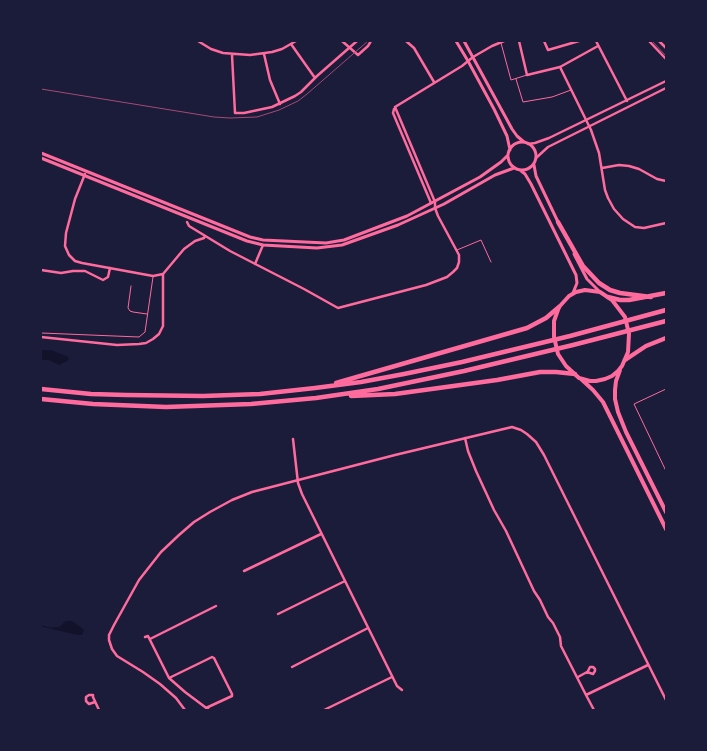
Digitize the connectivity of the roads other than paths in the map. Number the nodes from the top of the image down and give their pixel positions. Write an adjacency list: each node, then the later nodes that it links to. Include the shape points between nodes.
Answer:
1 (198, 41): 22 (street)
2 (296, 41): 17 (street)
3 (342, 41): 19 (street)
4 (357, 41): 19 (street)
5 (371, 41): 19 (street, via 358,54)
6 (456, 41): 25 (main road)
7 (464, 41): 23 (main road)
8 (504, 41): 16 (street)
9 (519, 41): 27 (street)
10 (544, 41): 11 (street, via 548,50)
11 (579, 41)
12 (596, 41): 18 (street)
13 (649, 41): 24 (street)
14 (659, 41): 20 (street)
15 (407, 42): 31 (street)
16 (500, 42): 23 (street); 29 (lane, via 511,80)
17 (291, 44): 21 (street); 28 (street)
18 (598, 46): 26 (street); 34 (street)
19 (350, 47): 28 (street)
20 (666, 48)
21 (264, 54): 22 (street); 35 (street)
22 (232, 55): 35 (street, via 235,113 259,111)
23 (473, 57): 25 (street); 38 (main road, via 512,129)
24 (666, 60)
25 (468, 61): 31 (street); 40 (main road, via 503,128)
26 (560, 67): 27 (street); 33 (street)
27 (527, 75): 29 (lane)
28 (315, 78): 35 (street, via 301,92)
29 (516, 79): 33 (lane, via 523,102 552,98)
30 (666, 81): 34 (street)
31 (434, 82): 52 (street, via 395,107)
32 (666, 88): 37 (street)
33 (571, 90): 36 (street)
34 (626, 100): 36 (street)
35 (280, 104)
36 (586, 120): 37 (street); 39 (street)
37 (589, 126): 44 (street); 47 (street)
38 (524, 142): 39 (main road); 40 (main road, via 517,143)
39 (528, 144): 44 (main road)
40 (510, 150): 42 (main road)
41 (41, 153): 49 (main road)
42 (508, 155): 46 (main road); 52 (main road, via 480,177)
43 (41, 158): 50 (main road)
44 (536, 158): 45 (main road)
45 (534, 164): 48 (main road, via 529,169); 55 (main road, via 536,176)
46 (514, 168): 48 (main road); 53 (main road)
47 (602, 168): 51 (street, via 629,166); 56 (street, via 608,198 623,219 641,228)
48 (520, 170): 70 (main road, via 531,184 576,275)
49 (86, 171): 50 (street); 58 (main road)
50 (84, 175): 59 (main road); 63 (street, via 69,218 65,248 75,260)
51 (666, 181)
52 (433, 203): 53 (street); 58 (main road, via 344,240 322,243)
53 (435, 208): 59 (main road, via 398,226 342,245 317,248); 60 (street)
54 (187, 222): 57 (street, via 188,227)
55 (558, 222): 68 (main road, via 585,276); 71 (highway, via 583,266 599,283 620,294)
56 (666, 223)
57 (205, 236): 62 (street); 65 (street, via 184,249)
58 (263, 240): 59 (street)
59 (263, 245): 62 (street)
60 (457, 250): 61 (lane, via 481,240); 62 (street, via 458,265 447,277 340,308)
61 (491, 262)
62 (255, 264)
63 (110, 268): 64 (street, via 108,277 103,280 85,271 61,273); 66 (street)
64 (41, 270)
65 (163, 274): 66 (street); 78 (street, via 163,326 150,341 117,345)
66 (153, 276): 75 (lane)
67 (131, 286): 75 (lane, via 128,308)
68 (600, 292): 70 (main road, via 585,290); 72 (main road)
69 (666, 293): 71 (highway)
70 (573, 294): 73 (main road)
71 (651, 296): 72 (highway, via 635,300)
72 (608, 297): 80 (main road, via 628,327)
73 (559, 307): 82 (main road, via 555,317 556,347 560,358); 83 (highway, via 527,328)
74 (666, 310): 83 (highway, via 414,372)
75 (147, 314): 77 (lane, via 145,332 137,338)
76 (666, 321): 86 (highway, via 417,382)
77 (41, 333)
78 (41, 337)
79 (666, 338): 80 (highway)
80 (625, 360): 81 (main road)
81 (622, 366): 82 (main road, via 615,374 602,380 590,381); 92 (main road, via 615,385 616,406)
82 (577, 376): 86 (highway, via 540,372 403,393); 93 (main road, via 597,394 606,408)
83 (315, 388): 84 (highway, via 203,396 117,395)
84 (41, 389)
85 (666, 389): 90 (lane, via 634,404)
86 (330, 397): 87 (highway, via 166,407)
87 (41, 399)
88 (465, 438): 91 (street); 102 (street, via 505,428 516,428 530,436 544,455); 106 (street, via 499,521)
89 (293, 439): 91 (street)
90 (666, 470)
91 (298, 480): 94 (street); 114 (street, via 232,500 204,515 178,535 139,580 114,624 109,640 116,654 160,684)
92 (666, 512)
93 (666, 529)
94 (321, 534): 95 (street); 96 (street)
95 (244, 571)
96 (345, 581): 98 (street); 99 (street)
97 (216, 606): 101 (street)
98 (278, 614)
99 (368, 628): 103 (street); 105 (street)
100 (145, 637): 101 (street)
101 (150, 640): 107 (street)
102 (648, 665): 109 (street); 110 (street)
103 (292, 667)
104 (587, 673): 106 (street)
105 (392, 676): 108 (street); 115 (street)
106 (578, 677): 109 (street)
107 (169, 678): 112 (street); 112 (street, via 214,658 232,696)
108 (402, 690)
109 (586, 695): 116 (street)
110 (666, 700)
111 (96, 702): 113 (street)
112 (208, 709)
113 (99, 710)
114 (185, 710)
115 (324, 710)
116 (594, 710)

